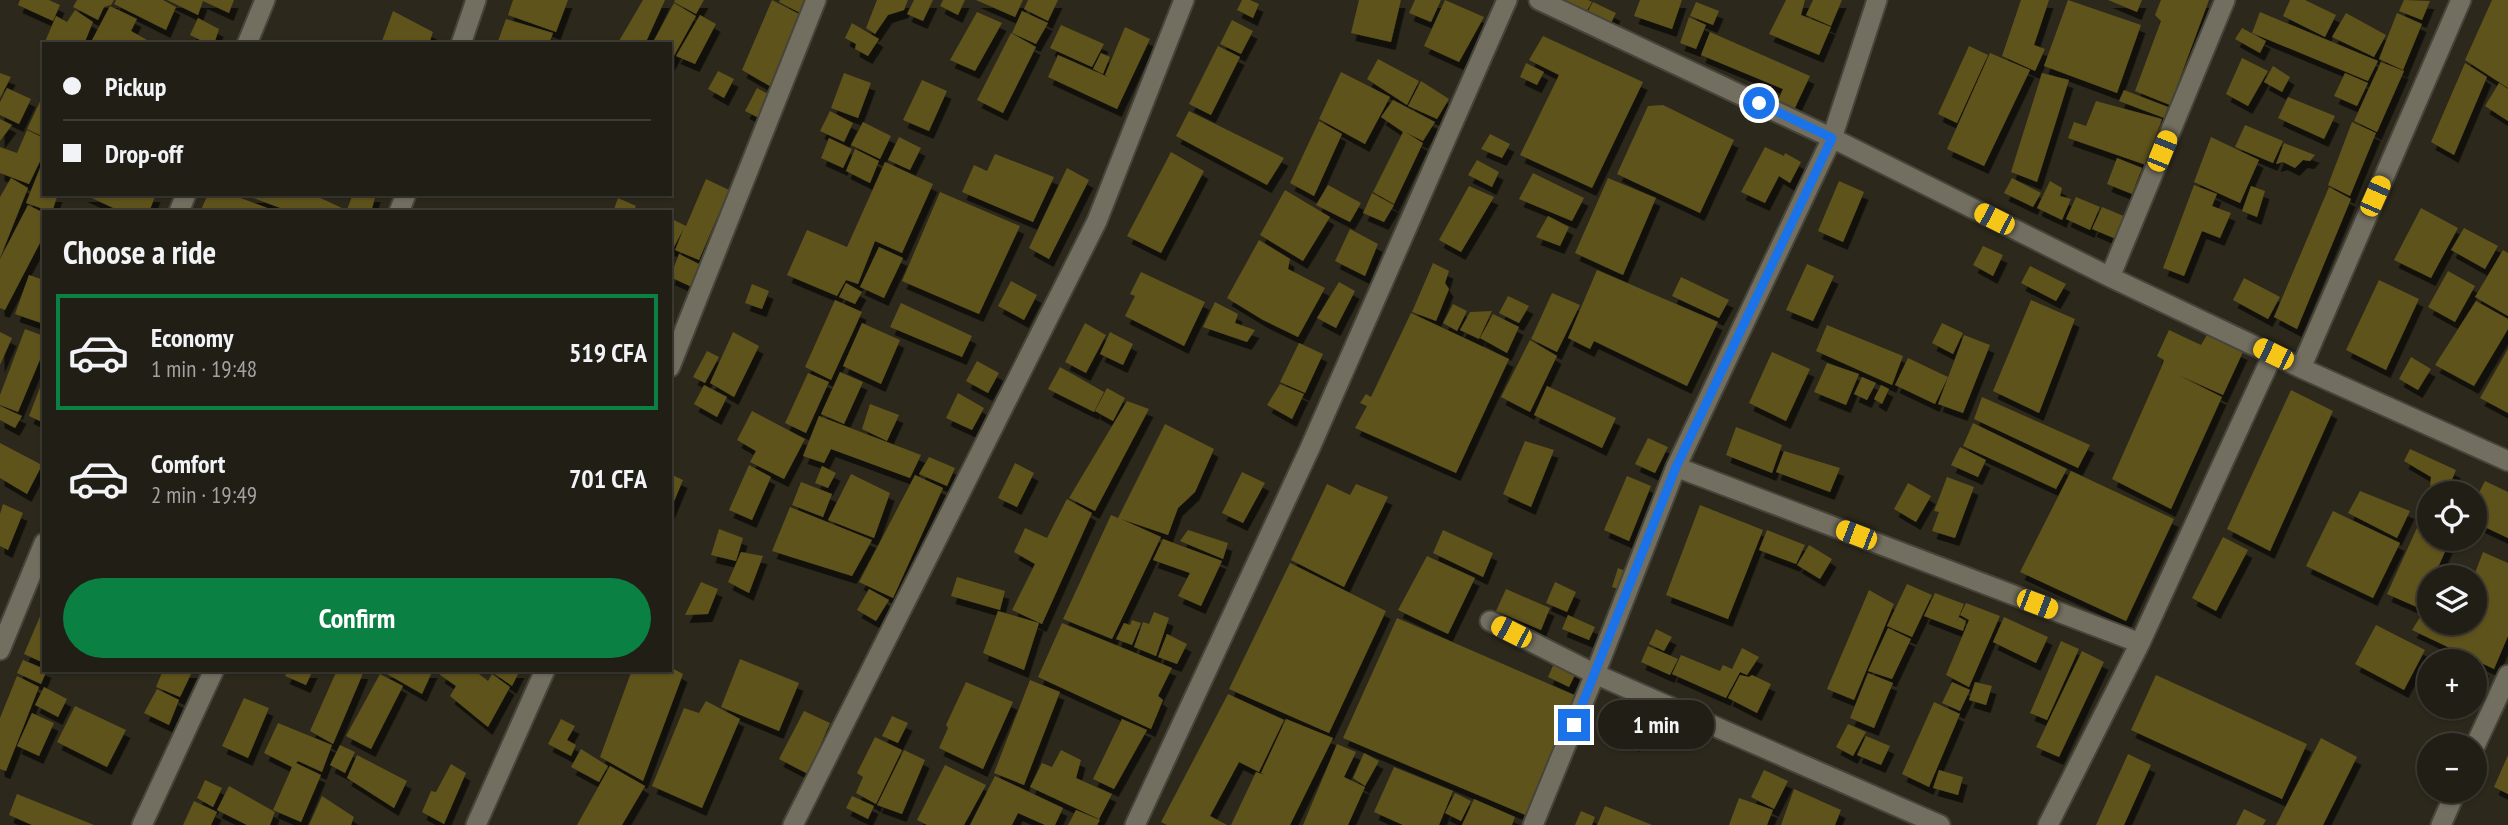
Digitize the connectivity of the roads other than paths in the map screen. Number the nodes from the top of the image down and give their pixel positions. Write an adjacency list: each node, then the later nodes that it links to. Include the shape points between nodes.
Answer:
1 (265, 0): 10 (street)
2 (477, 0): 11 (street)
3 (817, 0): 15 (street)
4 (1184, 0): 31 (street, via 1097,221)
5 (1507, 0): 32 (street, via 1310,448)
6 (1539, 0): 12 (street)
7 (1877, 0): 12 (street)
8 (2225, 0): 13 (street)
9 (2460, 0): 16 (street)
10 (248, 42)
11 (462, 42)
12 (1832, 138): 13 (street); 18 (street)
13 (2110, 277): 14 (street)
14 (2273, 354): 16 (street); 22 (street)
15 (672, 362)
16 (2301, 368): 17 (street)
17 (2508, 461)
18 (1676, 467): 22 (street); 25 (street)
19 (42, 549): 21 (street)
20 (1490, 621): 25 (street)
21 (2, 642)
22 (2140, 643): 35 (street)
23 (213, 672): 29 (street)
24 (544, 672): 30 (street)
25 (1595, 674): 33 (street); 34 (street)
26 (2508, 675): 27 (street)
27 (2481, 733)
28 (2451, 803): 36 (street)
29 (142, 825)
30 (477, 825)
31 (793, 825)
32 (1135, 825)
33 (1533, 825)
34 (1940, 825)
35 (2048, 825)
36 (2441, 825)

